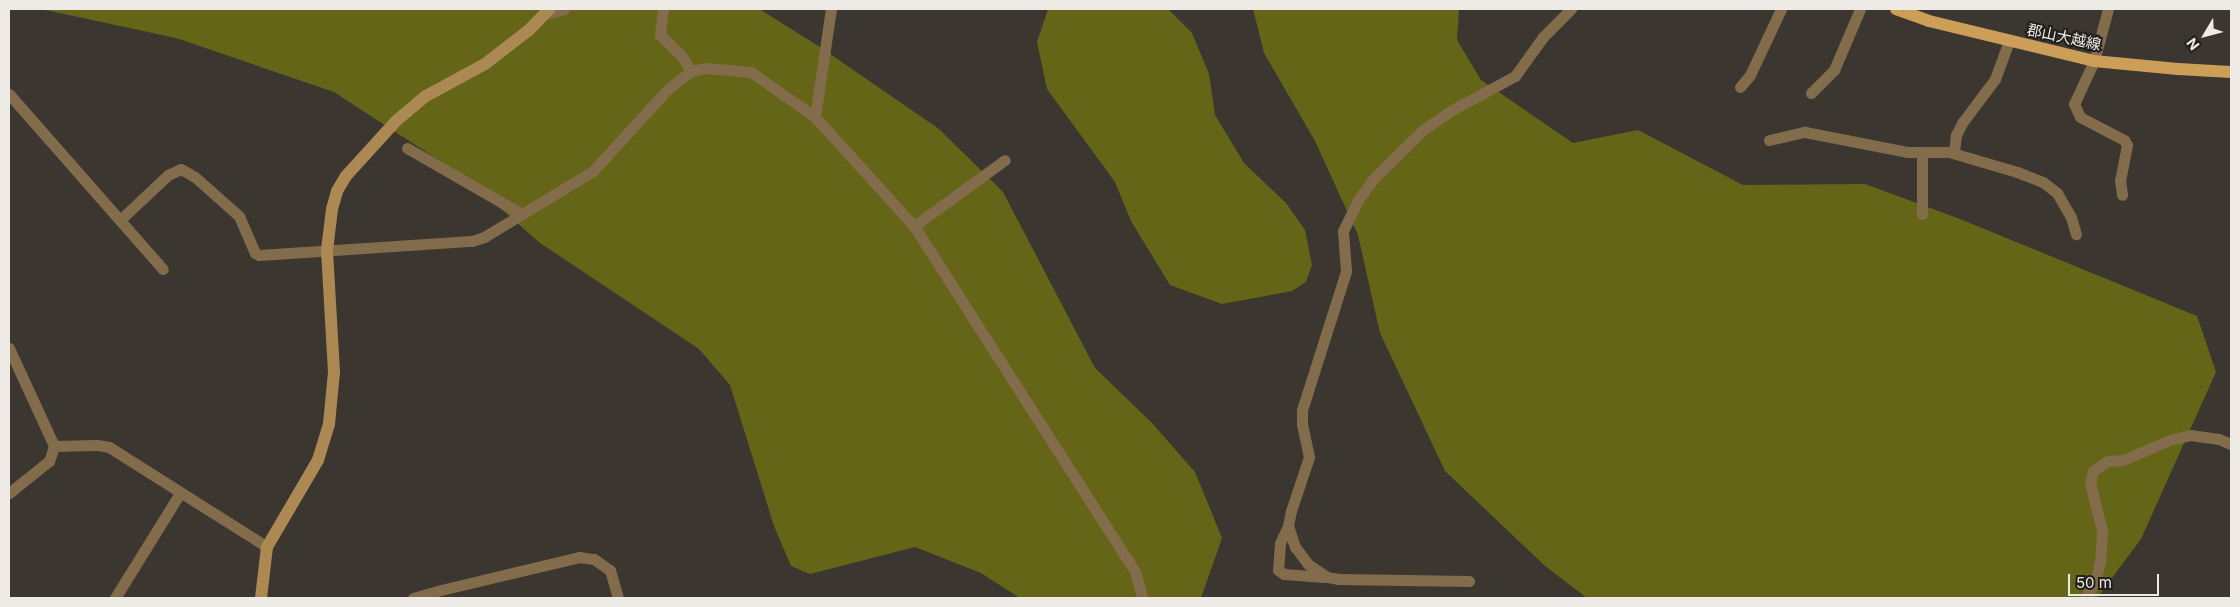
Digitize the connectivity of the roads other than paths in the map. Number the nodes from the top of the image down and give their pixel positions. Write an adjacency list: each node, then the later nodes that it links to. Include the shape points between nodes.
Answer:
1 (564, 9): 9 (street)
2 (663, 9): 12 (street, via 660,35 681,55)
3 (831, 9): 17 (street)
4 (1570, 9): 36 (street, via 1543,37 1515,76 1452,110 1409,143 1374,178 1347,220 1342,241 1346,271 1302,410 1309,457)
5 (1780, 9): 14 (street, via 1750,75)
6 (1860, 9): 15 (street, via 1834,70)
7 (1896, 9): 10 (main road, 郡山大越線, via 1929,21)
8 (2108, 9): 11 (street)
9 (546, 12): 29 (street, via 529,30 485,64 426,96 396,121 346,176 337,191)
10 (2009, 41): 11 (main road, 郡山大越線); 21 (street, via 1994,78 1956,135)
11 (2094, 61): 13 (main road, 郡山大越線); 23 (street, via 2074,108 2080,117 2124,140 2127,145 2120,180)
12 (691, 71): 17 (street, via 707,68 751,72); 24 (street, via 657,101 593,172)
13 (2231, 72)
14 (1740, 87)
15 (1811, 93)
16 (9, 94): 26 (street)
17 (815, 117): 27 (street)
18 (1769, 140): 20 (street, via 1805,132)
19 (406, 148): 24 (street)
20 (1922, 153): 21 (street); 25 (street)
21 (1954, 153): 28 (street, via 2017,172 2050,186 2066,206)
22 (1006, 160): 27 (street)
23 (2122, 195)
24 (522, 214): 29 (street, via 472,241)
25 (1922, 214)
26 (120, 220): 29 (street, via 168,175 181,169 195,177 239,216 254,253); 30 (street)
27 (914, 226): 44 (street, via 1135,571)
28 (2076, 234)
29 (327, 250): 37 (street, via 334,372 329,424 318,460)
30 (163, 268)
31 (9, 348): 33 (street)
32 (2231, 444): 45 (street, via 2190,435 2124,460 2108,462 2093,472 2090,483 2102,531 2101,555 2095,582)
33 (54, 446): 34 (street, via 49,461); 35 (street, via 109,447)
34 (9, 493)
35 (180, 493): 37 (street); 40 (street)
36 (1288, 526): 38 (street, via 1301,556); 38 (street, via 1280,543 1278,570 1284,574)
37 (267, 547): 41 (street)
38 (1327, 577): 39 (street)
39 (1469, 581)
40 (115, 598)
41 (261, 598)
42 (413, 598): 43 (street, via 579,557 594,559 610,570)
43 (618, 598)
44 (1142, 598)
45 (2085, 598)

